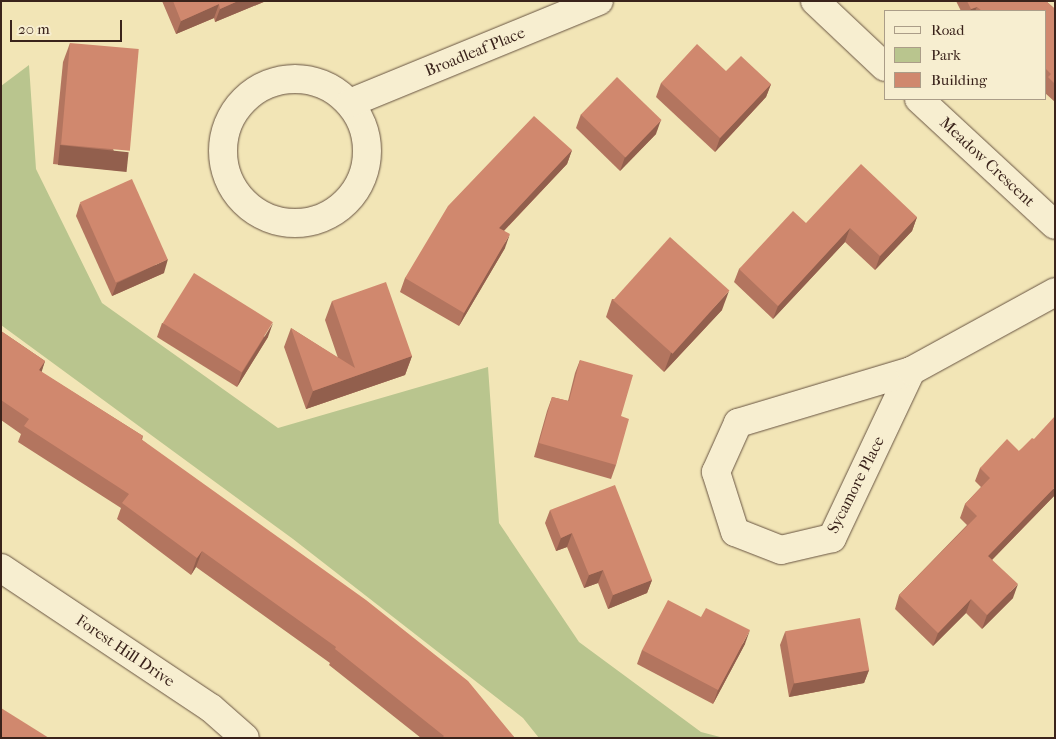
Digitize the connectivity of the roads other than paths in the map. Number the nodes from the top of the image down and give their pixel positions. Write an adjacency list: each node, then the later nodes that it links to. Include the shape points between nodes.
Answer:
1 (599, 1): 5 (street, Broadleaf Place)
2 (815, 1): 3 (street)
3 (884, 66)
4 (920, 100): 6 (street, Meadow Crescent)
5 (350, 103): 5 (street, via 330,87 294,79 269,84 241,103 227,124 223,145 225,170 238,197 257,213 274,221 299,224 335,212 354,194 366,170 368,146 362,121)
6 (1055, 225)
7 (1055, 292): 8 (street, Sycamore Place)
8 (911, 371): 8 (street, Sycamore Place, via 738,423 716,472 736,532 781,550 832,538)
9 (1, 568): 10 (street, Forest Hill Drive, via 211,708)
10 (245, 738)

